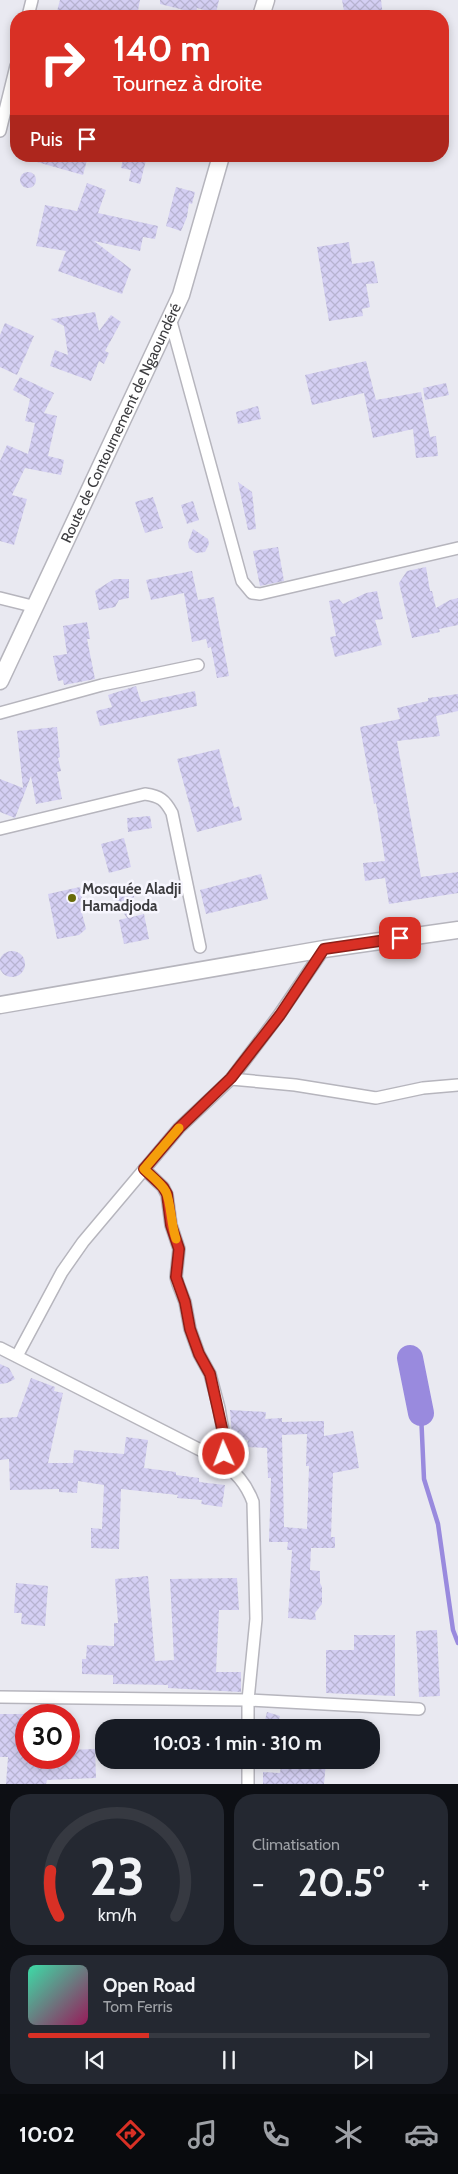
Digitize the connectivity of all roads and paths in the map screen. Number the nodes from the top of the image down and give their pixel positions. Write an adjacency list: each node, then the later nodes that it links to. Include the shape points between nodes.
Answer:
1 (10, 90): 2 (street)
2 (0, 130)
3 (219, 162): 4 (street, Route de Contournement de Ngaoundéré, via 181,295)
4 (170, 318): 5 (street, via 242,581 252,593 260,594); 7 (street, Route de Contournement de Ngaoundéré)
5 (458, 548)
6 (0, 598): 7 (street)
7 (36, 607): 9 (street, Route de Contournement de Ngaoundéré)
8 (198, 665): 10 (street, via 102,685)
9 (0, 681)
10 (0, 713)
11 (0, 829): 13 (street, via 145,794 156,795 166,801 172,814)
12 (458, 930): 14 (street)
13 (200, 947)
14 (324, 949): 15 (street); 16 (street, via 280,1015)
15 (0, 1006)
16 (231, 1078): 17 (street, via 376,1098 423,1088); 18 (street, via 179,1128)
17 (458, 1085)
18 (144, 1169): 20 (street, via 71,1258); 21 (street, via 167,1194 171,1225 179,1249 176,1277 190,1329 210,1374 219,1408 224,1437 224,1454)
19 (0, 1348): 20 (street)
20 (17, 1356): 21 (street)
21 (220, 1460): 23 (street, via 247,1487 253,1502 256,1619)
22 (0, 1697): 23 (street)
23 (248, 1700): 24 (street); 25 (street)
24 (419, 1709)
25 (248, 1719)
26 (248, 1769): 27 (street)
27 (248, 1784)

